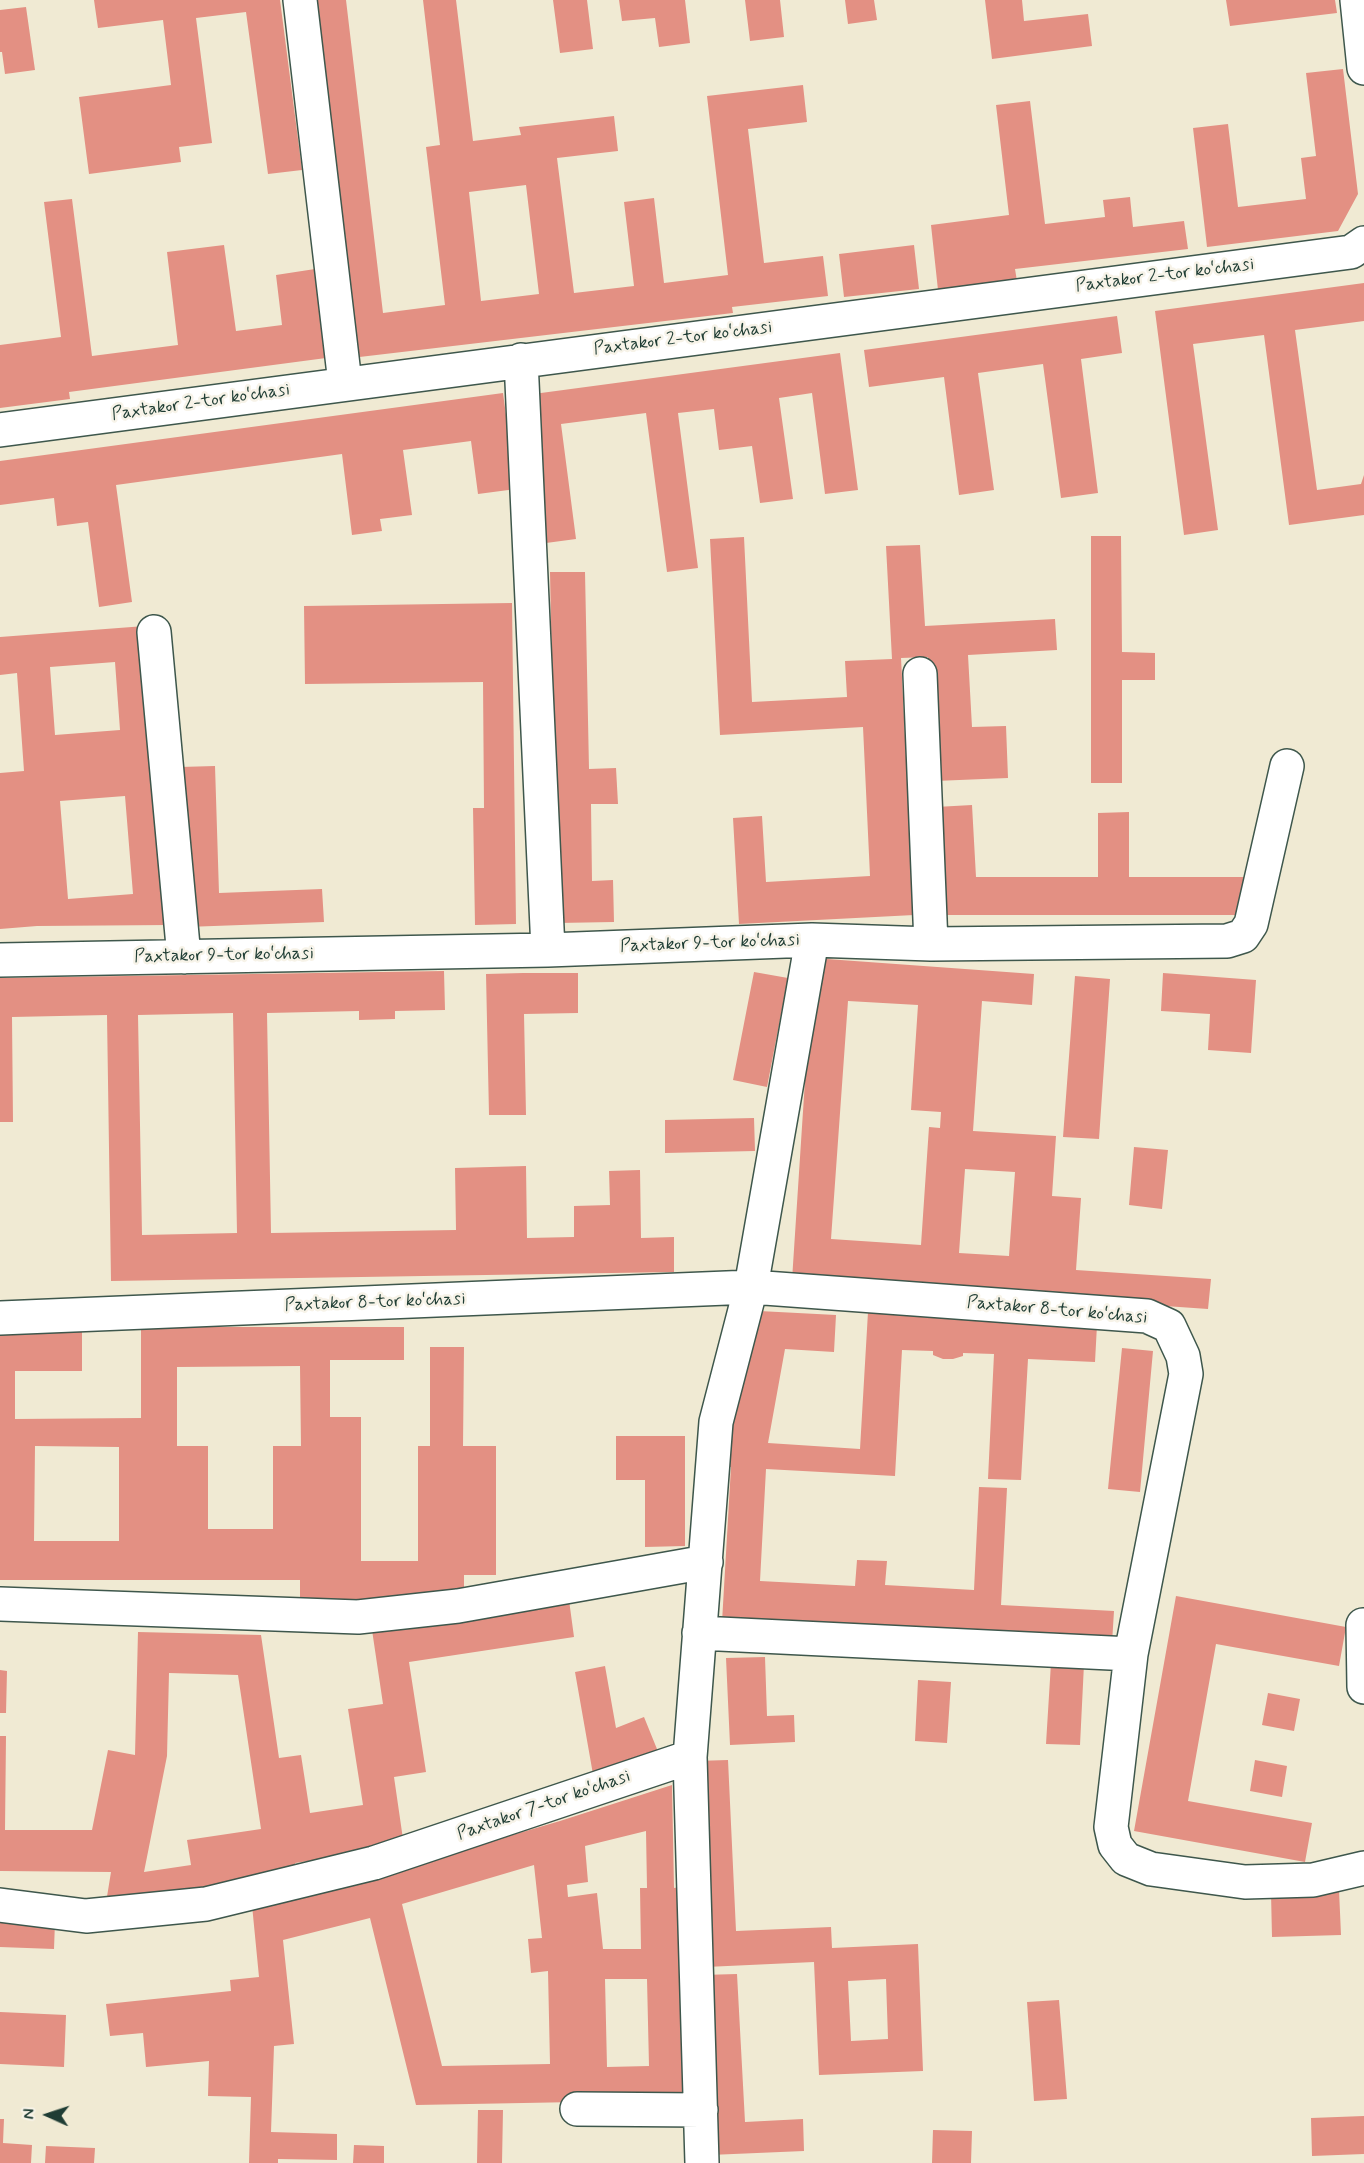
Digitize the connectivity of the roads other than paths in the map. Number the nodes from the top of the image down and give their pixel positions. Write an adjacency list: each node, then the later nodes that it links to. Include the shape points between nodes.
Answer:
1 (300, 0): 6 (street)
2 (1357, 0): 3 (street)
3 (1363, 59)
4 (1364, 243): 5 (street, Paxtakor 2-tor koʻchasi, via 1351,252)
5 (521, 360): 6 (street, Paxtakor 2-tor koʻchasi); 13 (street)
6 (345, 383): 7 (street, Paxtakor 2-tor koʻchasi)
7 (0, 430)
8 (154, 632): 14 (street)
9 (920, 674): 12 (street)
10 (1287, 766): 12 (street, Paxtakor 9-tor koʻchasi, via 1251,924 1243,936 1227,941)
11 (812, 940): 12 (street, Paxtakor 9-tor koʻchasi); 13 (street, Paxtakor 9-tor koʻchasi); 16 (street)
12 (931, 944)
13 (548, 950): 14 (street, Paxtakor 9-tor koʻchasi)
14 (184, 957): 15 (street, Paxtakor 9-tor koʻchasi)
15 (0, 960)
16 (751, 1287): 17 (street, Paxtakor 8-tor koʻchasi); 18 (street, via 716,1422); 22 (street, Paxtakor 8-tor koʻchasi, via 1147,1316 1169,1326 1183,1356 1186,1374)
17 (0, 1318)
18 (706, 1562): 19 (street, via 458,1606 358,1617); 21 (street)
19 (0, 1604)
20 (1362, 1625): 23 (street)
21 (699, 1633): 22 (street); 24 (street)
22 (1131, 1654): 25 (street, Paxtakor 8-tor koʻchasi, via 1111,1827 1115,1845 1126,1858 1151,1869 1245,1882 1313,1880)
23 (1364, 1687)
24 (690, 1757): 26 (street, Paxtakor 7-tor koʻchasi, via 374,1863 206,1904 86,1916); 28 (street)
25 (1364, 1868)
26 (0, 1905)
27 (577, 2109): 28 (street)
28 (701, 2110): 29 (street)
29 (702, 2163)

